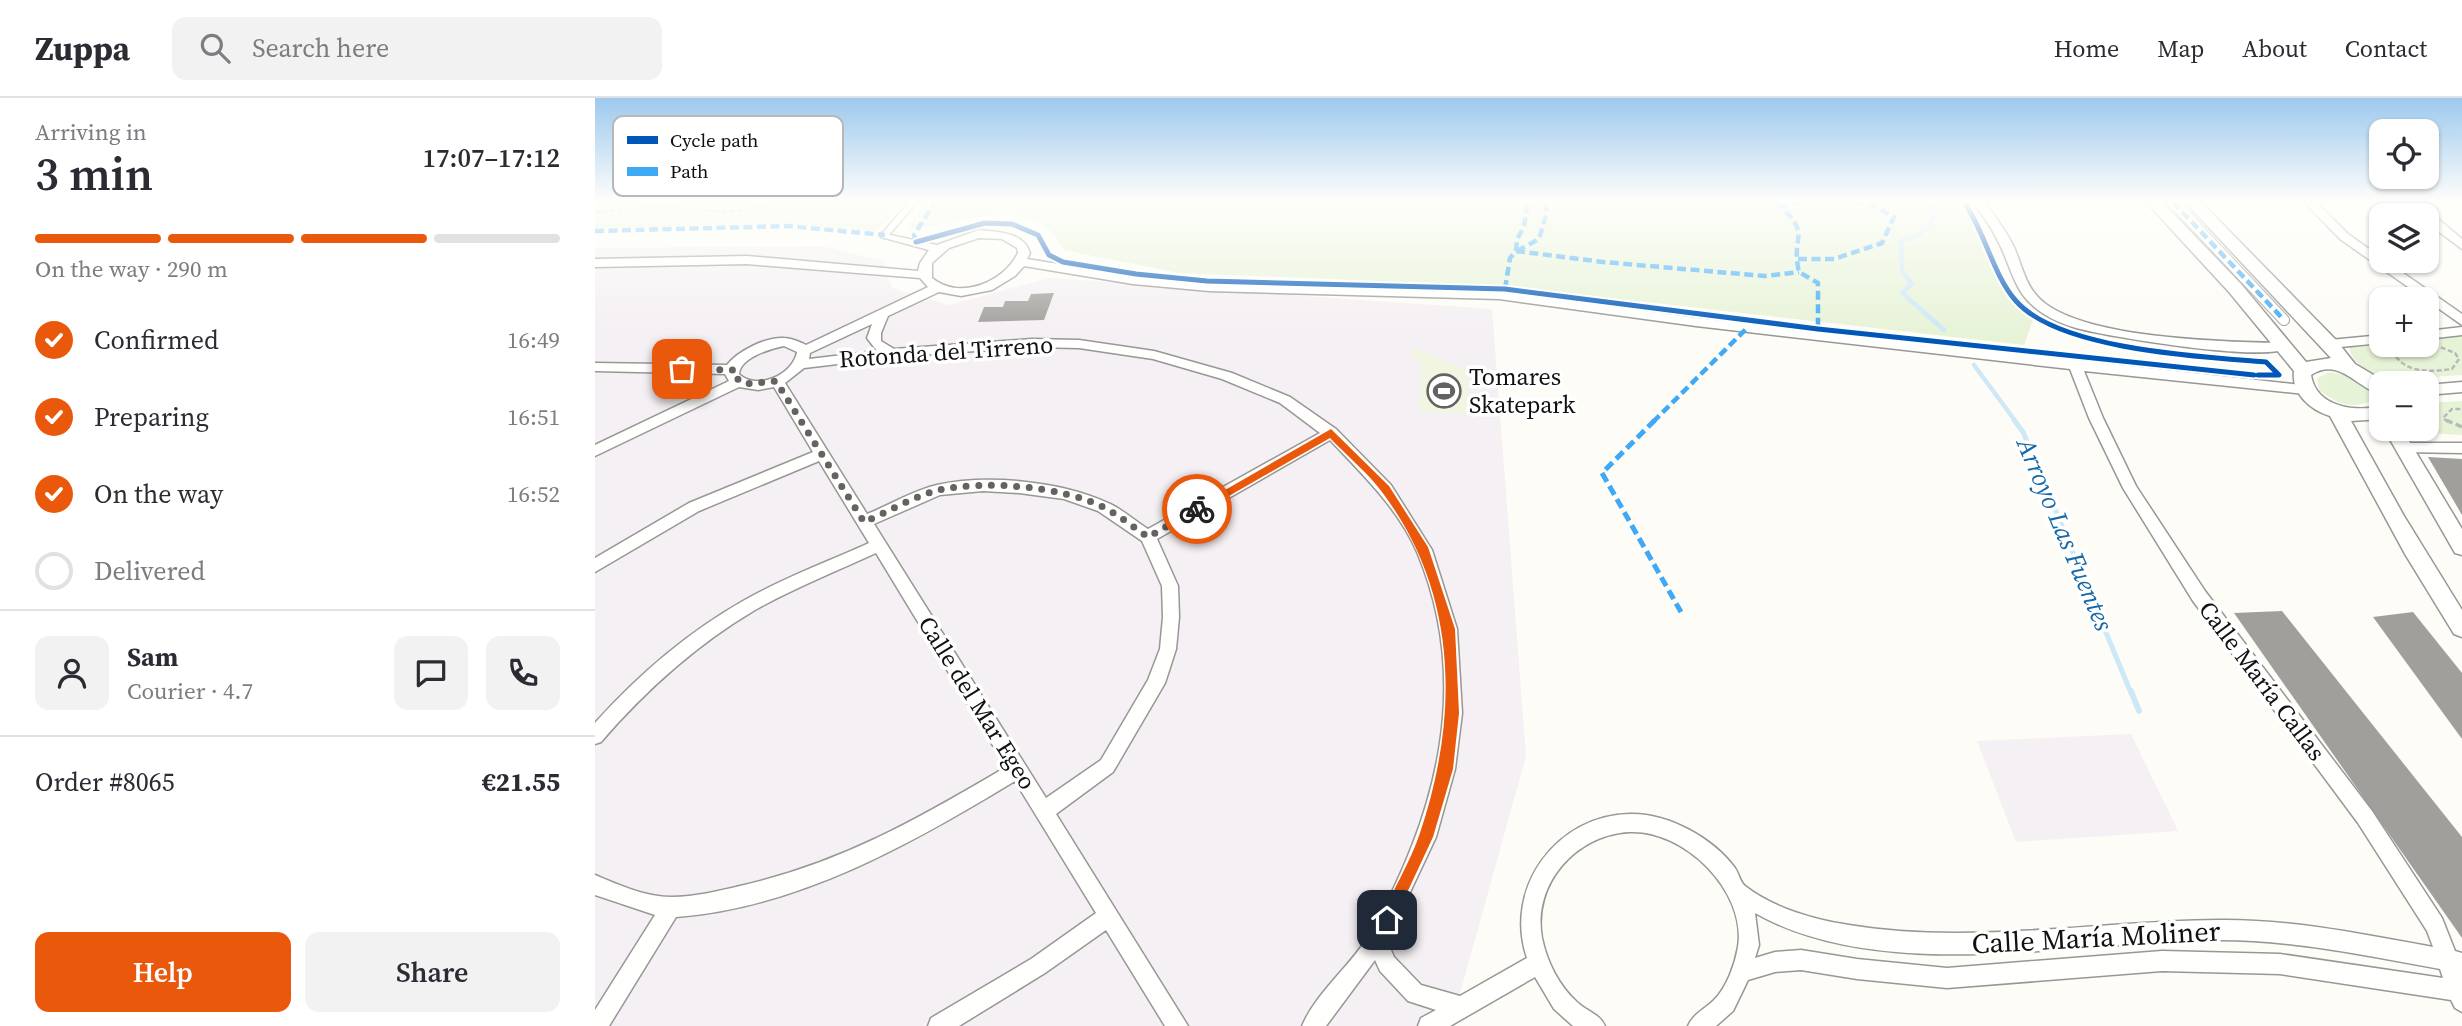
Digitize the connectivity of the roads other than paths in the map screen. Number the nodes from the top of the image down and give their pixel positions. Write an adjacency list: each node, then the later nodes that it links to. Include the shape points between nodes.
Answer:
1 (925, 245): 9 (street)
2 (947, 245): 9 (street)
3 (1019, 245): 10 (street, via 1024,253)
4 (2006, 245): 21 (street, via 2033,301 2045,311 2106,330 2174,342)
5 (2195, 245): 21 (street)
6 (2214, 245): 15 (street)
7 (2235, 245): 20 (street)
8 (2353, 245): 16 (street)
9 (939, 249): 12 (street, via 929,258)
10 (1021, 262): 13 (street, via 1005,278 978,289); 24 (street, via 1209,288 1499,295)
11 (595, 263): 12 (street, via 747,260)
12 (924, 275): 13 (street)
13 (937, 288): 14 (street)
14 (883, 314): 22 (street, via 873,341); 23 (street)
15 (2284, 320)
16 (2462, 321)
17 (2462, 331): 18 (street)
18 (2439, 337)
19 (2369, 340): 20 (street)
20 (2330, 344): 26 (street)
21 (2282, 347): 29 (street)
22 (891, 354): 23 (street, Rotonda del Tirreno); 35 (street, Rotonda del Tirreno, via 1032,342 1154,355 1227,376 1285,400)
23 (802, 358): 27 (street, via 793,343 774,343 752,350 737,363); 30 (street)
24 (2075, 364): 29 (street, via 2167,375); 55 (street, Calle María Callas, via 2130,488 2199,596 2365,817)
25 (595, 367): 27 (street)
26 (2348, 368): 28 (street); 29 (street, via 2315,365)
27 (735, 376): 30 (street, via 755,385); 39 (street)
28 (2369, 378)
29 (2304, 380): 33 (street, via 2322,405)
30 (776, 381): 40 (street, Calle del Mar Egeo)
31 (2462, 387): 32 (street)
32 (2439, 389)
33 (2337, 411): 34 (street); 46 (street, via 2399,527)
34 (2369, 414)
35 (1331, 433): 42 (street); 54 (street, Rotonda del Tirreno, via 1386,489 1424,550 1449,629 1453,713 1446,769 1426,837)
36 (2401, 441): 37 (street)
37 (2406, 448): 38 (street); 44 (street)
38 (2462, 448)
39 (595, 451)
40 (822, 454): 41 (street, Calle del Mar Egeo); 45 (street, via 694,507)
41 (864, 522): 42 (street, via 938,490 1020,487 1065,494 1103,507); 43 (street, Calle del Mar Egeo)
42 (1148, 537): 49 (street, via 1170,586 1168,649 1160,672 1107,766)
43 (879, 545): 47 (street, via 773,592 710,630 651,677); 48 (street, Calle del Mar Egeo)
44 (2462, 547)
45 (595, 566)
46 (2462, 628)
47 (595, 736)
48 (1019, 770): 49 (street, Calle del Mar Egeo); 52 (street, via 893,844 832,870 781,888)
49 (1044, 811): 53 (street, Calle del Mar Egeo)
50 (595, 886): 52 (street, via 621,897)
51 (1738, 893): 55 (street, Calle María Moliner, via 1803,926 1863,939 1945,944 2223,930 2289,934); 56 (street, via 1719,863 1694,840 1663,826 1631,821 1599,827 1571,841 1549,864 1534,894 1530,928); 57 (street, via 1748,946)
52 (671, 906): 60 (street)
53 (1109, 916): 61 (street); 62 (street, Calle del Mar Egeo)
54 (1377, 941): 59 (street, via 1387,964 1415,995); 63 (street, Rotonda del Tirreno)
55 (2456, 962): 58 (street, Calle María Callas)
56 (1538, 963): 59 (street); 65 (street, via 1557,996)
57 (1742, 972): 58 (street, Calle María Moliner, via 1801,960 1947,978 2162,961 2280,964); 66 (street, via 1725,1004)
58 (2461, 994)
59 (1461, 1007): 64 (street)
60 (597, 1026)
61 (939, 1026)
62 (1177, 1026)
63 (1313, 1026)
64 (1429, 1026)
65 (1594, 1026)
66 (1699, 1026)

